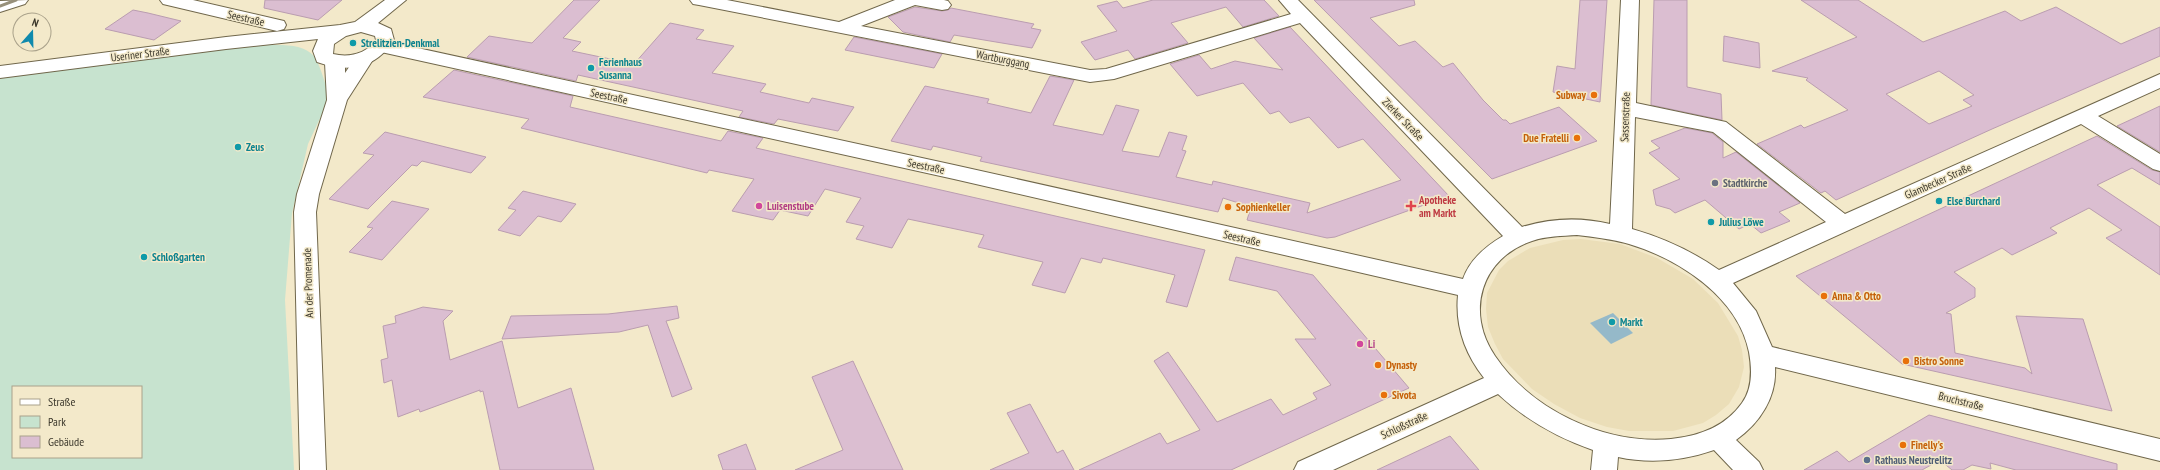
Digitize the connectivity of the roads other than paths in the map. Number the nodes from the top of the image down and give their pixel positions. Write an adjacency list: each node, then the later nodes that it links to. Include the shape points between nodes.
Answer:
1 (19, 0): 11 (street)
2 (169, 0): 15 (street, Seestraße)
3 (397, 0): 13 (street)
4 (406, 0): 18 (street, An der Promenade, via 391,19)
5 (699, 0): 14 (street, Wartburggang)
6 (911, 0): 14 (street)
7 (917, 0): 10 (street)
8 (1288, 0): 12 (street, Zierker Straße)
9 (1630, 0): 23 (street, Sassenstraße)
10 (942, 4)
11 (0, 7)
12 (1303, 16): 14 (street, Wartburggang, via 1107,75 1090,76); 28 (street, Zierker Straße)
13 (361, 26): 16 (street, Useriner Straße); 18 (street, Seestraße, via 376,28)
14 (839, 28)
15 (278, 31): 16 (street, Useriner Straße); 17 (street, Useriner Straße); 20 (street, Useriner Straße)
16 (340, 31): 17 (street)
17 (324, 43): 19 (street, via 321,50 324,58)
18 (377, 46): 19 (street, via 350,62); 22 (street, An der Promenade); 30 (street, Seestraße, via 954,172)
19 (334, 63): 22 (street, An der Promenade)
20 (0, 72)
21 (2160, 80): 24 (street, Glambecker Straße)
22 (337, 100): 36 (street, An der Promenade, via 308,194 305,212)
23 (1626, 108): 26 (street, via 1719,127); 27 (street, Sassenstraße)
24 (2082, 115): 25 (street); 26 (street, Glambecker Straße)
25 (2160, 164)
26 (1843, 224): 29 (street, Glambecker Straße)
27 (1620, 233): 28 (street, via 1598,229 1556,228); 29 (street, via 1674,254)
28 (1518, 237): 30 (street, via 1504,244 1482,263)
29 (1716, 282): 31 (street, via 1746,316)
30 (1470, 289): 32 (street, via 1467,306 1472,331 1486,363)
31 (1762, 354): 33 (street, via 1764,375 1760,394 1751,411 1737,426); 35 (street, Bruchstraße)
32 (1501, 381): 34 (street, via 1522,401 1547,418 1576,433); 37 (street, Schloßstraße)
33 (1718, 438): 34 (street, via 1678,449 1655,450); 39 (street)
34 (1606, 443): 38 (street)
35 (2160, 450)
36 (313, 470)
37 (1307, 470)
38 (1604, 470)
39 (1750, 470)

